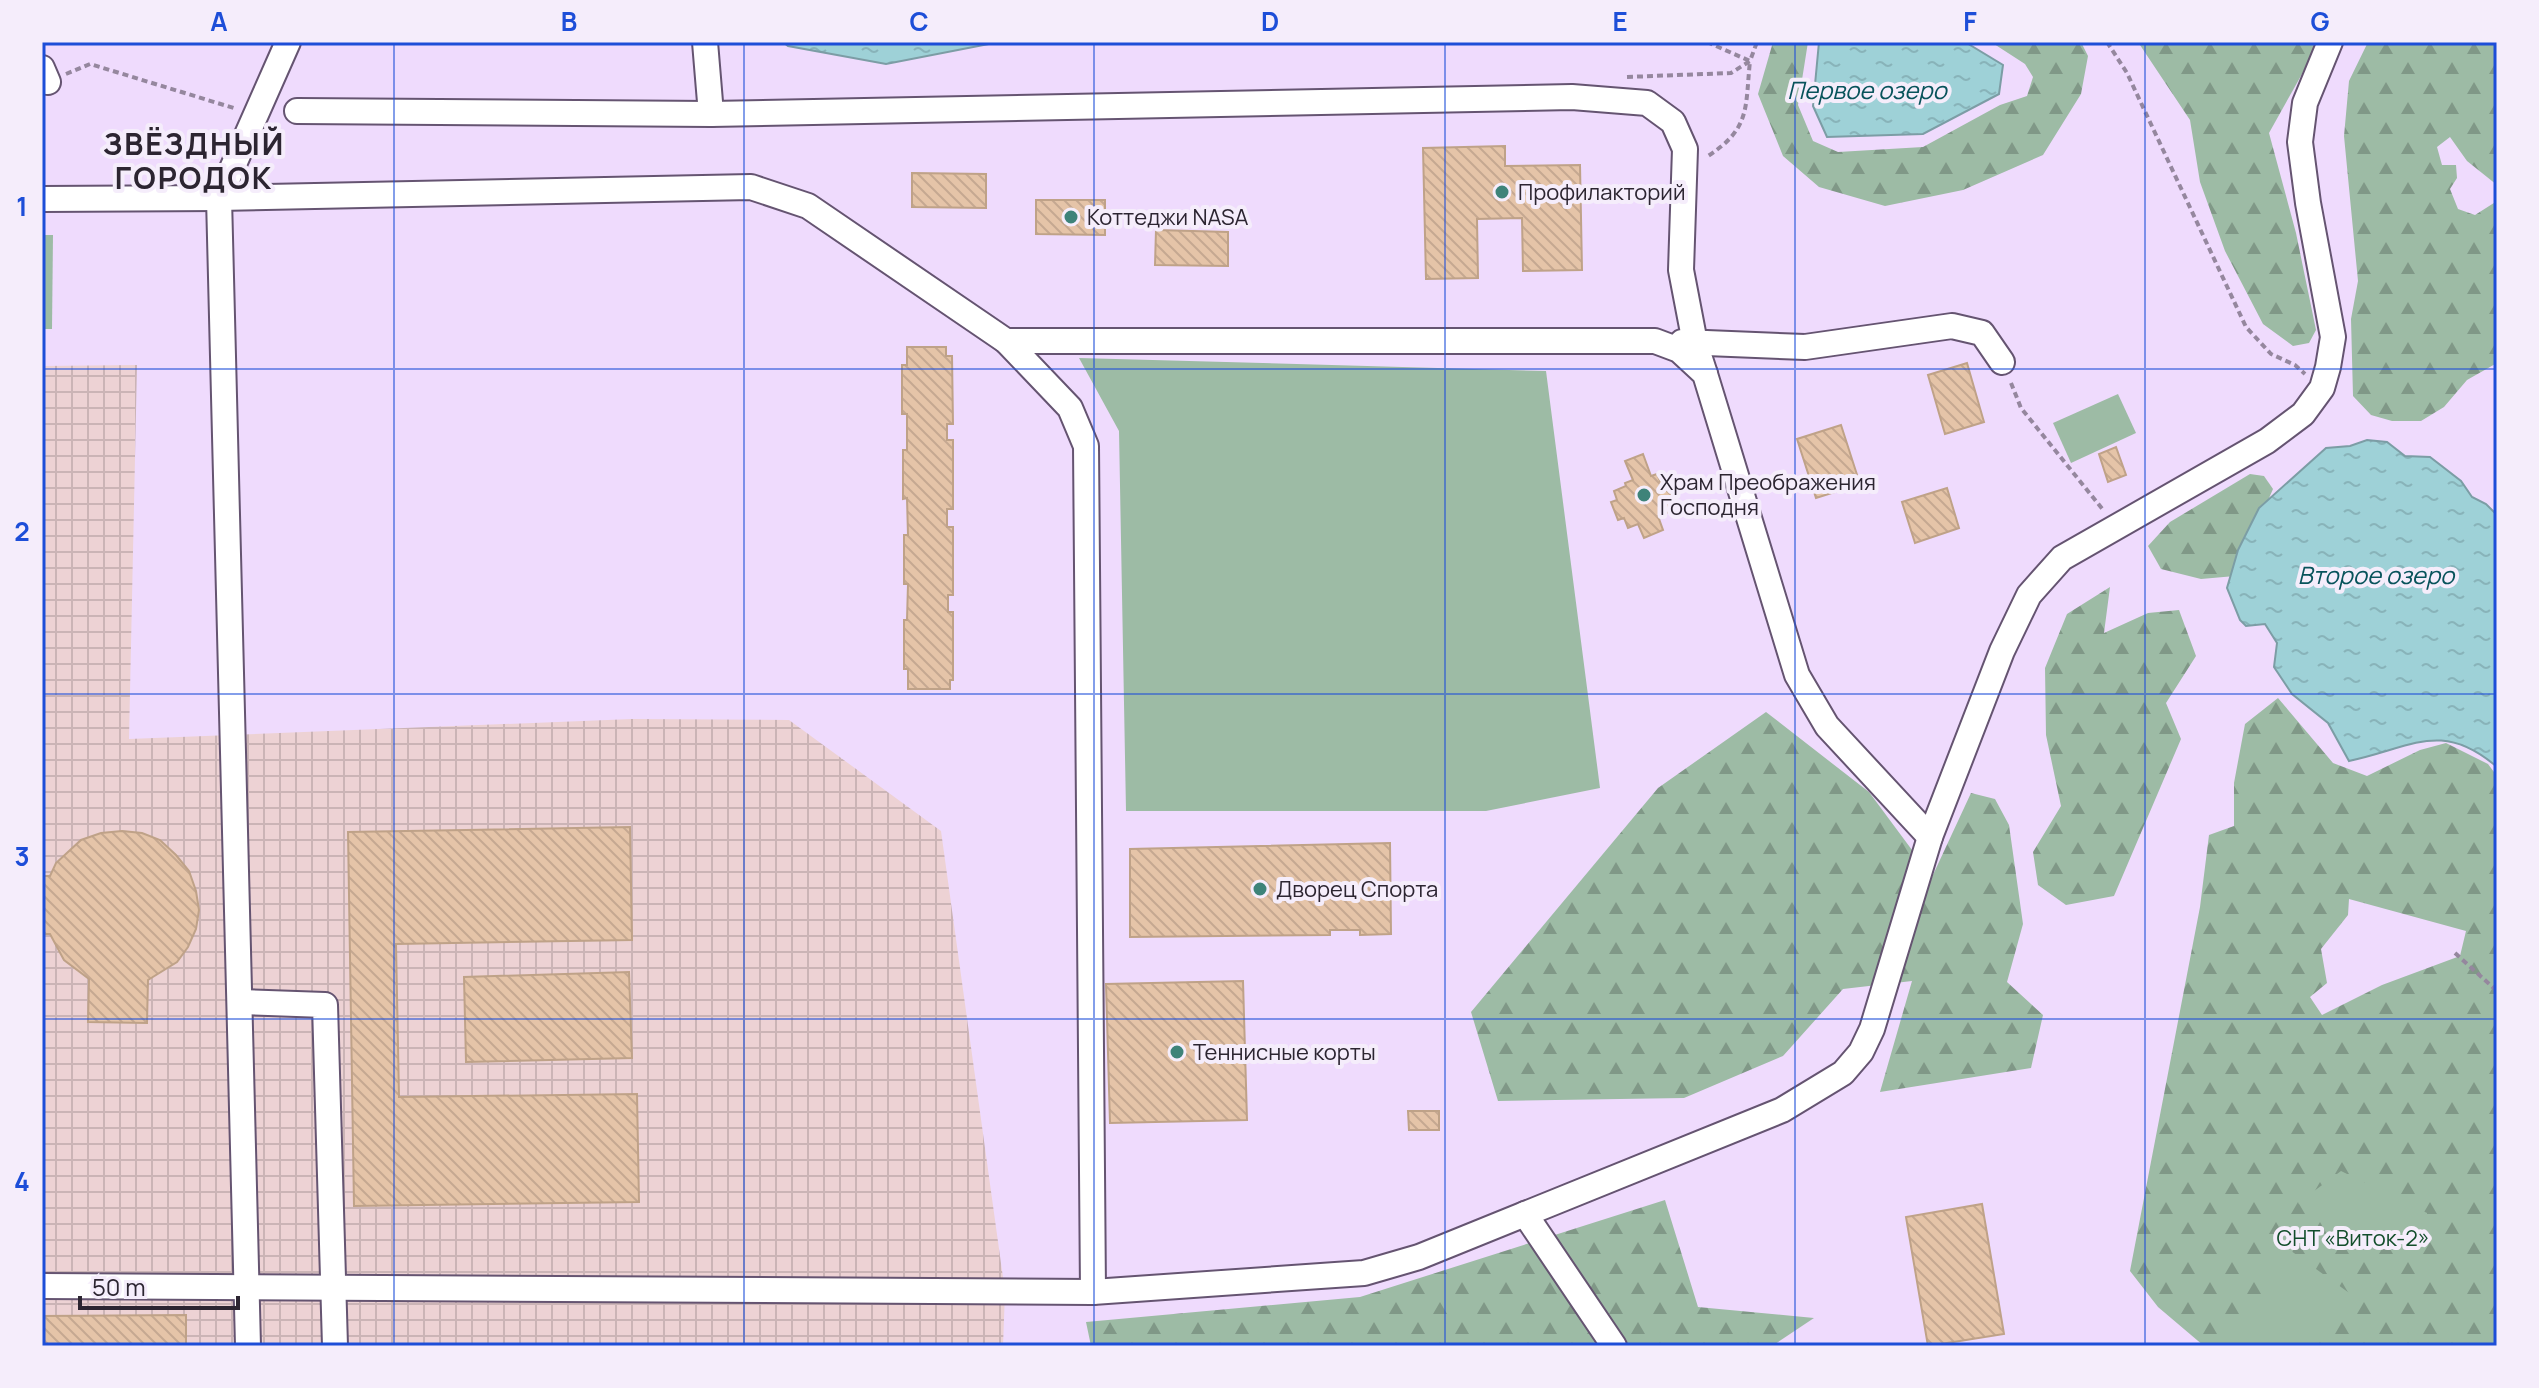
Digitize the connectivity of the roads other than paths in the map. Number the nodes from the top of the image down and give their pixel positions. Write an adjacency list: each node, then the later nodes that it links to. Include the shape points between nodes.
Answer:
1 (288, 42): 6 (street)
2 (705, 42): 5 (street)
3 (2330, 42): 13 (street, via 2305,103 2300,142 2333,337 2322,388 2303,414 2267,441 2062,558 2029,595)
4 (297, 111): 5 (street)
5 (711, 114): 10 (street, via 1572,97 1647,103 1673,122 1685,149 1681,270)
6 (219, 198): 7 (street); 8 (street, via 751,187 808,206); 14 (street)
7 (42, 199)
8 (1006, 341): 9 (street); 19 (street, via 1070,408 1086,446)
9 (1655, 341): 10 (street); 12 (street, via 1679,350)
10 (1695, 343): 11 (street, via 1805,347 1952,326 1982,333); 12 (street)
11 (2002, 362)
12 (1705, 374): 13 (street, via 1797,675 1827,726)
13 (1930, 837): 15 (street, via 1872,1029 1843,1073 1782,1110)
14 (240, 1002): 17 (street); 18 (street, via 325,1005)
15 (1525, 1214): 19 (street, via 1364,1273); 22 (street)
16 (42, 1286): 17 (street)
17 (247, 1288): 18 (street); 20 (street)
18 (333, 1288): 19 (street); 21 (street)
19 (1093, 1292)
20 (248, 1346)
21 (335, 1346)
22 (1614, 1346)

